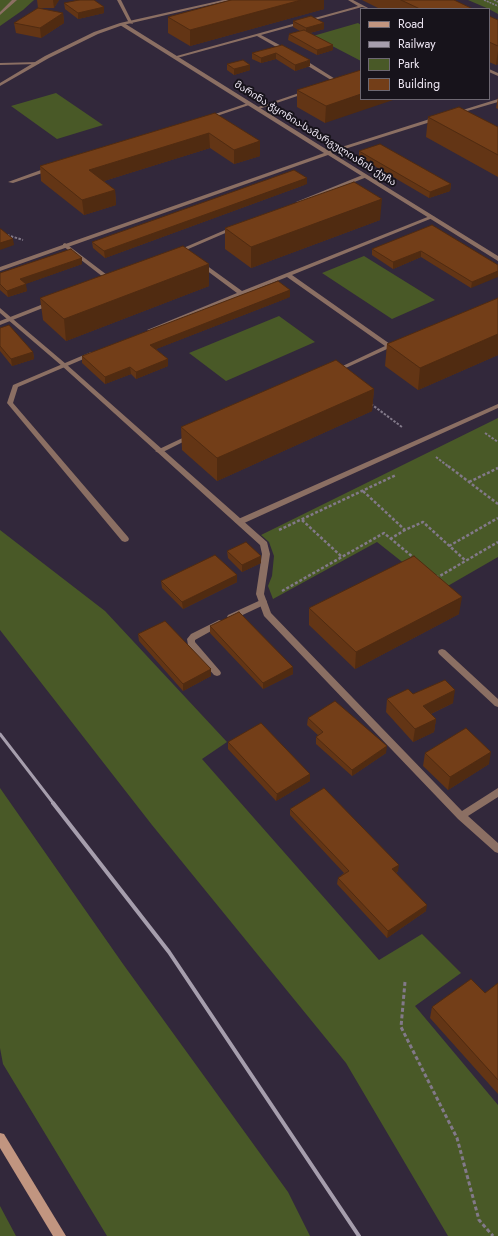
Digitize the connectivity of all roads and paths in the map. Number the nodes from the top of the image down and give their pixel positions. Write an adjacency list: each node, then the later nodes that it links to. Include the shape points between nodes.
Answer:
1 (15, 0): 11 (street)
2 (119, 0): 12 (street)
3 (229, 0): 12 (street)
4 (350, 0): 8 (street)
5 (484, 0): 9 (path)
6 (494, 0): 7 (path)
7 (498, 2)
8 (362, 6): 10 (street); 14 (street)
9 (498, 6)
10 (366, 8)
11 (0, 14)
12 (131, 22): 13 (street)
13 (122, 24): 15 (street, მარინა ჭყონია-სამარგულიანის ქუჩა); 16 (street, via 82,39)
14 (258, 35): 15 (street); 19 (street)
15 (175, 58): 24 (street, მარინა ჭყონია-სამარგულიანის ქუჩა)
16 (37, 62): 17 (street); 21 (street)
17 (0, 64)
18 (346, 79): 19 (street)
19 (338, 82): 20 (street)
20 (331, 84)
21 (0, 85)
22 (316, 89): 25 (street)
23 (498, 100): 26 (street)
24 (250, 104): 25 (street, მარინა ჭყონია-სამარგულიანის ქუჩა); 30 (street)
25 (257, 108): 31 (street, მარინა ჭყონია-სამარგულიანის ქუჩა)
26 (460, 112): 27 (street); 28 (street)
27 (453, 114)
28 (466, 115)
29 (445, 116): 31 (street)
30 (205, 118)
31 (328, 153): 33 (street, მარინა ჭყონია-სამარგულიანის ქუჩა); 38 (street)
32 (56, 167): 34 (street)
33 (365, 176): 35 (street); 36 (street, მარინა ჭყონია-სამარგულიანის ქუჩა)
34 (11, 182)
35 (292, 205)
36 (432, 217): 40 (street, მარინა ჭყონია-სამარგულიანის ქუჩა); 43 (street)
37 (241, 226): 39 (street)
38 (65, 245): 42 (street); 45 (street)
39 (168, 256)
40 (498, 260)
41 (204, 266): 47 (street)
42 (0, 269)
43 (288, 275): 47 (street); 54 (street)
44 (116, 276): 45 (street)
45 (109, 279): 46 (street)
46 (102, 282)
47 (242, 294): 52 (street)
48 (60, 299): 50 (street)
49 (0, 310): 50 (street)
50 (11, 319): 51 (street); 56 (street)
51 (0, 323)
52 (146, 332)
53 (404, 340): 54 (street)
54 (389, 346): 57 (street)
55 (94, 353): 56 (street)
56 (64, 365): 64 (street); 75 (street, via 15,386 10,403)
57 (331, 373)
58 (369, 402): 63 (path)
59 (498, 406): 63 (street)
60 (492, 430): 62 (path)
61 (195, 435): 64 (street)
62 (479, 437)
63 (420, 441): 73 (street)
64 (159, 451): 73 (street)
65 (430, 460): 68 (path, via 436,456)
66 (498, 468): 68 (path)
67 (402, 472): 69 (path)
68 (469, 482): 70 (path)
69 (363, 491): 72 (path); 74 (path)
70 (498, 504)
71 (498, 518): 79 (path)
72 (302, 520): 77 (path); 80 (path)
73 (239, 522): 77 (street)
74 (405, 530): 76 (path); 79 (path, via 423,522)
75 (125, 539)
76 (390, 539): 80 (path, via 384,533); 82 (path)
77 (259, 540): 84 (street, via 264,544 266,554 260,594)
78 (498, 542): 81 (path)
79 (448, 546): 81 (path)
80 (342, 557): 84 (path)
81 (466, 561): 83 (path, via 438,577)
82 (420, 563)
83 (432, 572)
84 (263, 602): 86 (street, via 191,639 191,643); 89 (street, via 267,614)
85 (442, 652): 87 (street)
86 (217, 672)
87 (498, 704)
88 (498, 792): 89 (street)
89 (461, 816): 90 (street)
90 (498, 849)
91 (405, 982): 94 (path, via 401,1027 457,1138 479,1220)
92 (0, 1138): 93 (main road)
93 (60, 1236)
94 (492, 1236)

